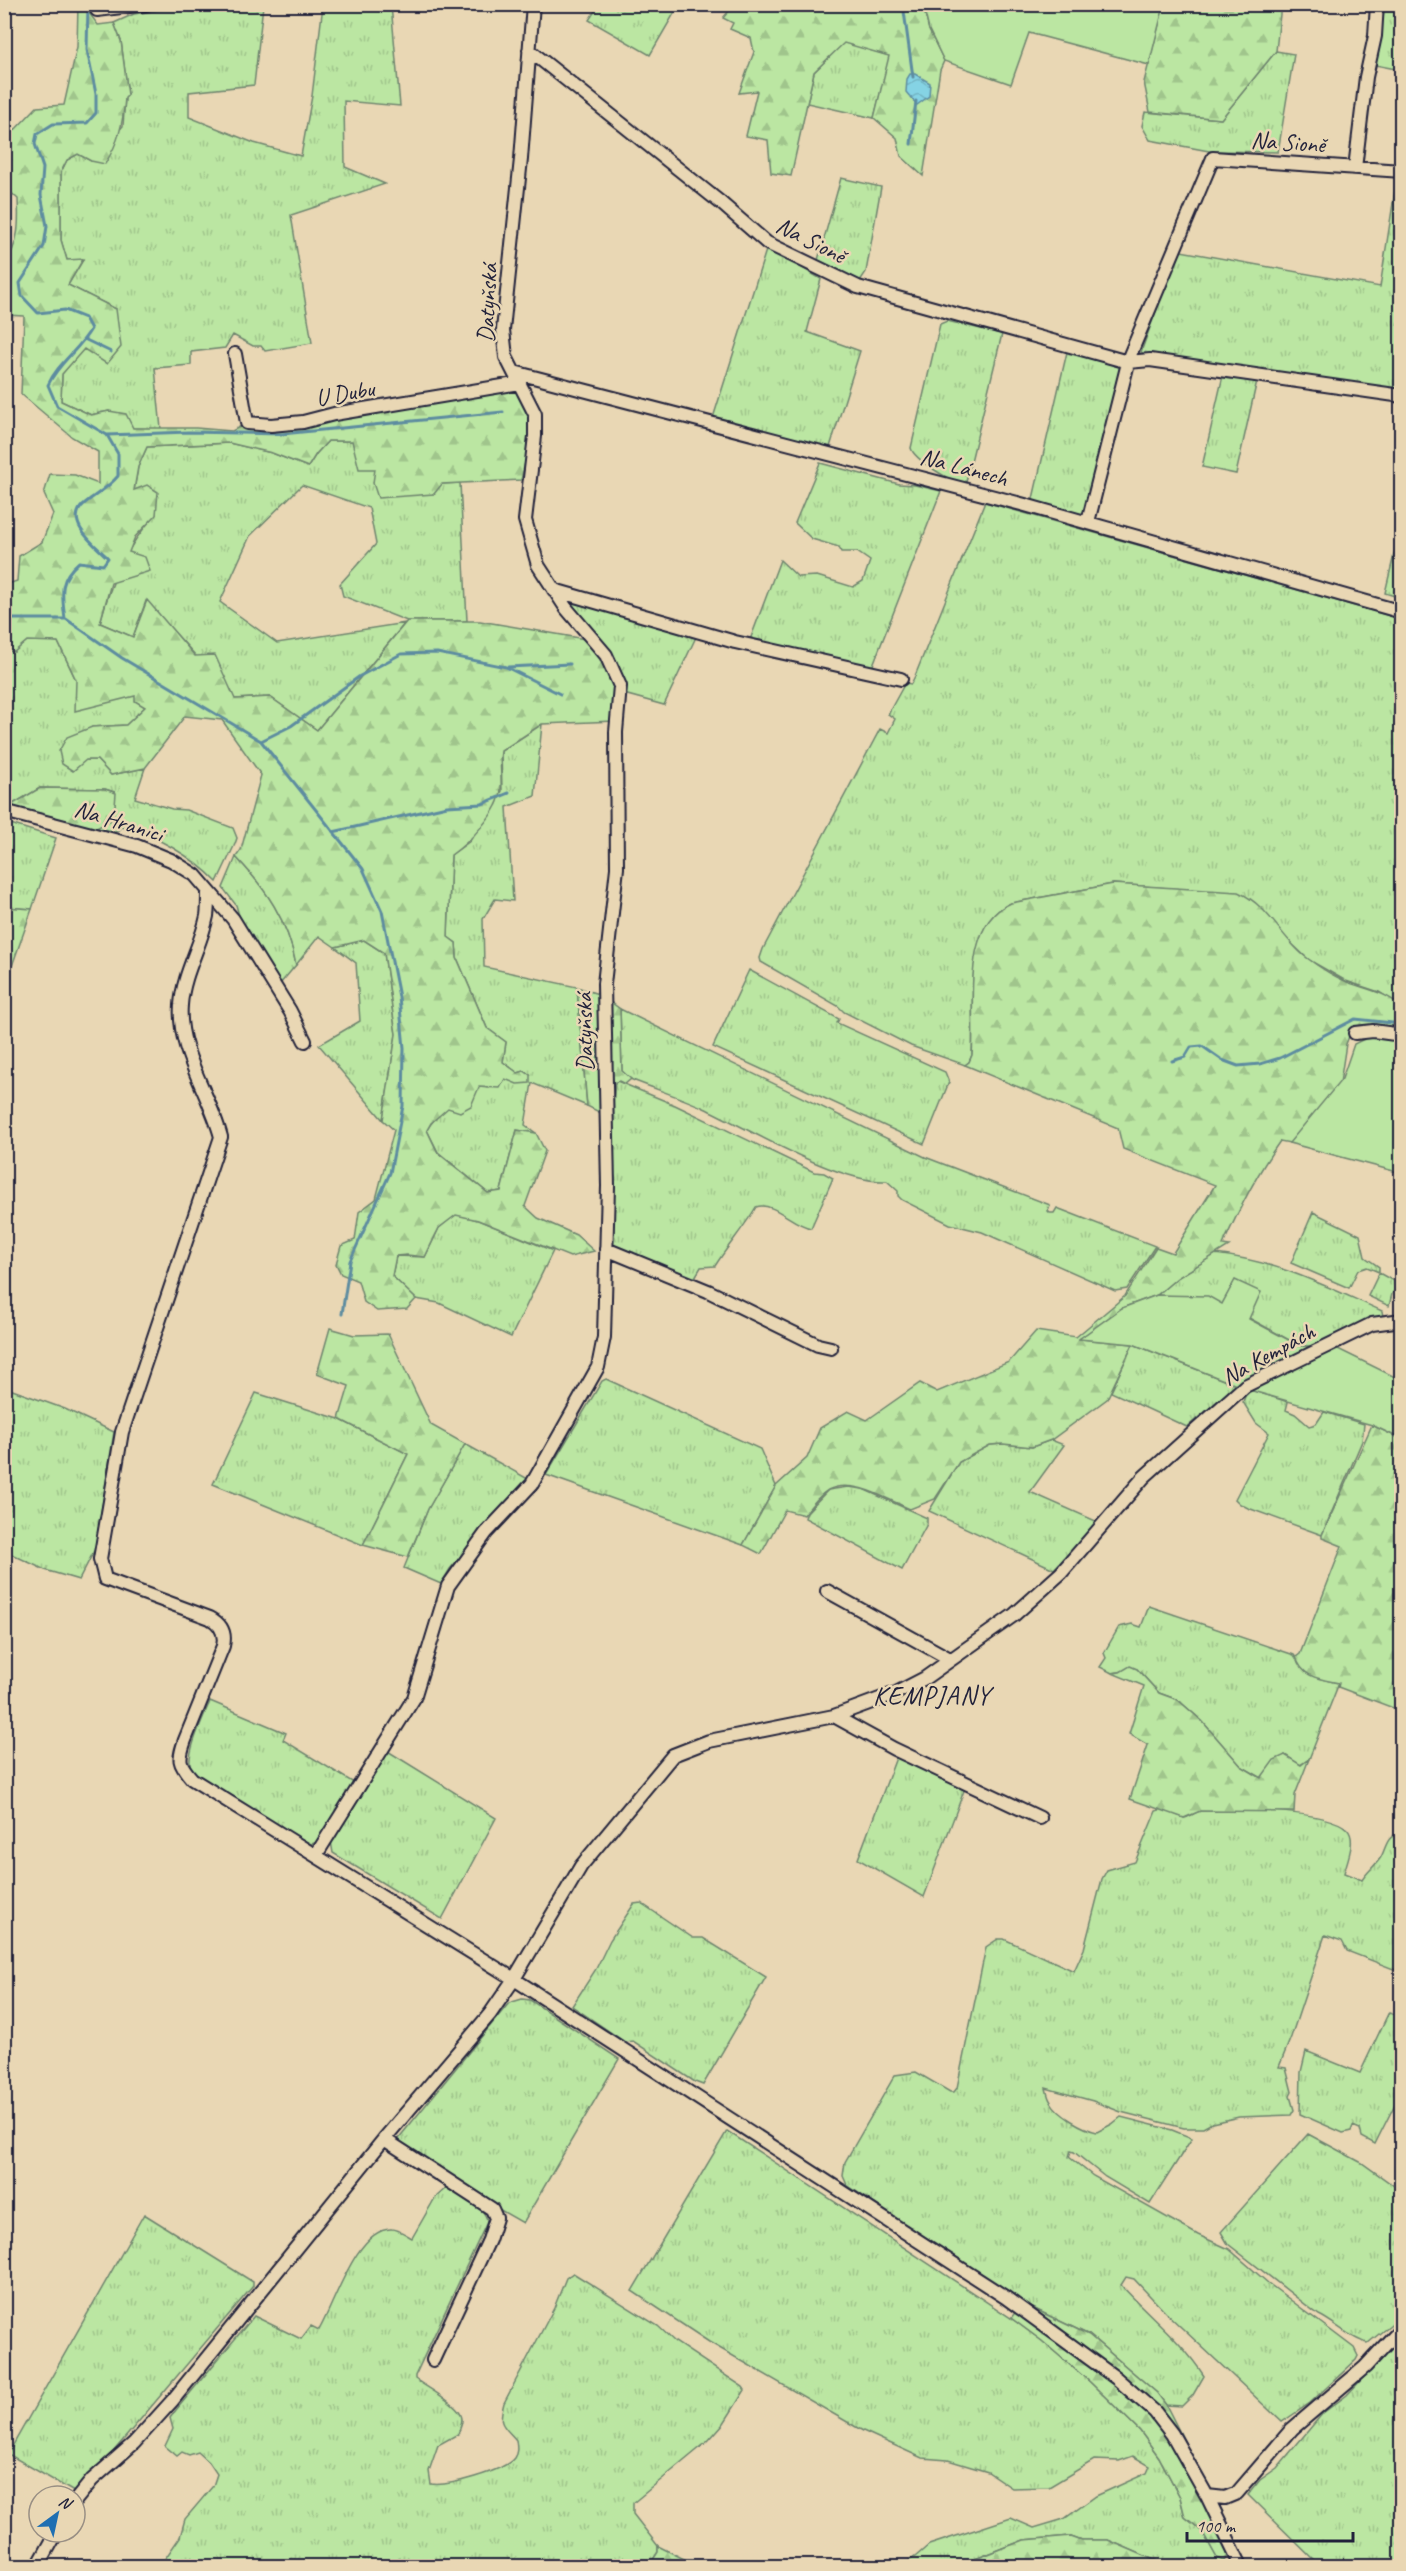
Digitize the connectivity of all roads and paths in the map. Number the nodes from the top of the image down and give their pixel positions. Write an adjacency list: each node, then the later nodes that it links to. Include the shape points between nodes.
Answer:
1 (146, 4): 4 (street)
2 (533, 4): 5 (street, Datyňská)
3 (1377, 4): 6 (street)
4 (97, 10)
5 (529, 50): 9 (street, Na Sioně, via 766,243 858,287); 10 (street, Datyňská, via 503,330 506,357)
6 (1355, 168): 7 (street, Na Sioně); 9 (street, Na Sioně, via 1213,158)
7 (1401, 171)
8 (235, 354): 11 (street, U Dubu, via 247,423 303,422)
9 (1128, 362): 12 (street, Na Sioně, via 1150,360); 13 (street, Na Sioně)
10 (514, 372): 11 (street, Datyňská); 13 (street, Na Lánech)
11 (520, 383): 14 (street, Datyňská, via 535,414 536,436 525,520 538,565)
12 (1401, 396)
13 (1088, 522): 15 (street, Na Lánech)
14 (554, 590): 16 (street, via 735,642); 22 (street, Datyňská, via 606,655 620,686 616,732 617,868 604,984)
15 (1401, 612)
16 (901, 679)
17 (4, 811): 18 (street, Na Hranici, via 151,851 186,868)
18 (208, 893): 21 (street, Na Hranici, via 221,902 233,919); 29 (street, via 207,916 185,985 181,1014 193,1065 221,1137 122,1432 100,1559 105,1579 210,1618 224,1634 223,1646 180,1755 180,1766 192,1779)
19 (1355, 1033): 20 (street)
20 (1401, 1035)
21 (305, 1041)
22 (606, 1249): 24 (street); 29 (street, Datyňská, via 604,1337 598,1367 532,1484 486,1533 448,1586 414,1698)
23 (1401, 1320): 26 (street, Na Kempách, via 1372,1324 1245,1386 1144,1477 1060,1573 1014,1615)
24 (831, 1348)
25 (827, 1591): 26 (street)
26 (950, 1659): 27 (street, Na Kempách, via 912,1686)
27 (834, 1716): 28 (street, via 903,1754); 30 (street, Na Kempách, via 709,1741 673,1755 581,1866)
28 (1040, 1818)
29 (316, 1855): 30 (street)
30 (514, 1979): 31 (street, Na Kempách, via 490,2014); 35 (street, via 1005,2296 1116,2378 1155,2412 1172,2434)
31 (384, 2139): 33 (street, via 492,2209 496,2218); 34 (street, Na Kempách, via 172,2401)
32 (1401, 2327): 35 (street, via 1365,2367 1292,2429 1237,2493 1225,2498)
33 (433, 2360)
34 (87, 2486)
35 (1207, 2496): 38 (street)
36 (50, 2544): 37 (street)
37 (38, 2566)
38 (1241, 2566)

